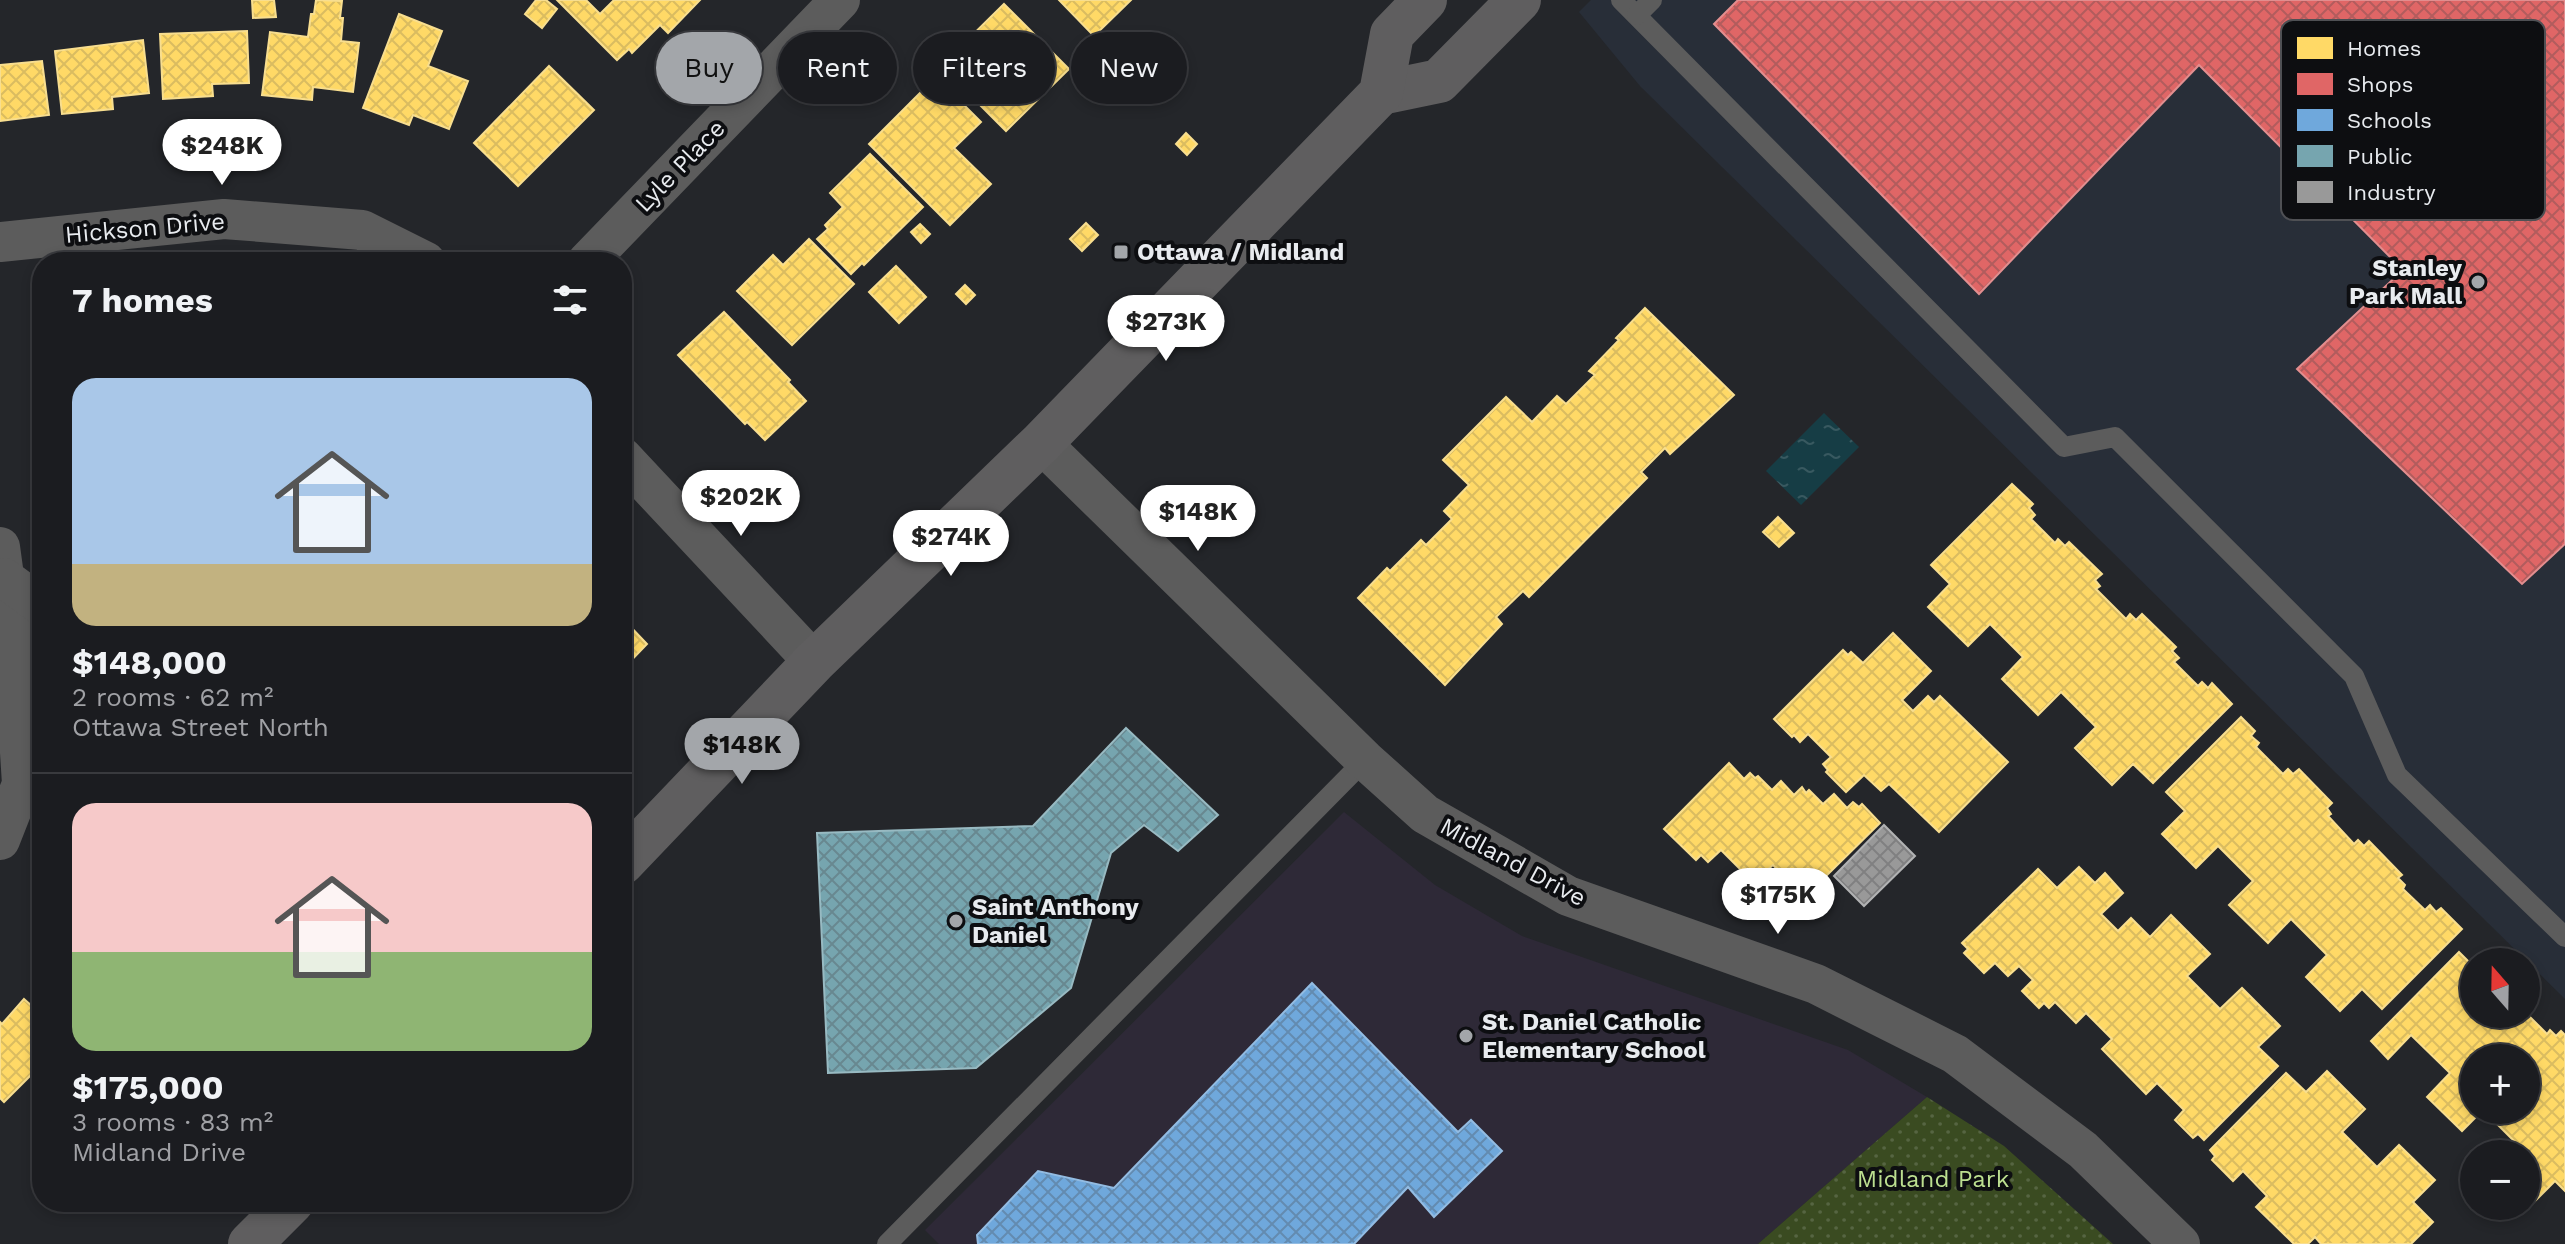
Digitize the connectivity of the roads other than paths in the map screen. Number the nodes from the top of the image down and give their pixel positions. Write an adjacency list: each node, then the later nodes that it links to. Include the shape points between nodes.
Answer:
1 (840, 0): 10 (street, Lyle Place)
2 (1425, 0): 7 (main road, via 1392,34)
3 (1519, 0): 7 (main road, via 1439,81)
4 (1621, 0): 6 (lane)
5 (1652, 0): 6 (lane)
6 (1637, 15): 21 (lane, via 2064,447 2115,437 2354,676 2397,775)
7 (1381, 93): 11 (main road)
8 (0, 242): 9 (street, Hickson Drive, via 224,219 362,230)
9 (406, 252)
10 (597, 252)
11 (1041, 443): 15 (main road); 16 (street, Midland Drive)
12 (632, 468): 15 (street)
13 (2, 563): 14 (street); 18 (street, via 22,784)
14 (32, 595)
15 (814, 662): 19 (main road)
16 (1365, 760): 24 (lane); 25 (street, Midland Drive, via 1425,814 1568,896 1816,984 1955,1054 2083,1150)
17 (32, 817): 20 (street)
18 (0, 840)
19 (632, 853)
20 (0, 854)
21 (2565, 937)
22 (282, 1212): 23 (main road)
23 (250, 1244)
24 (887, 1244)
25 (2180, 1244)

